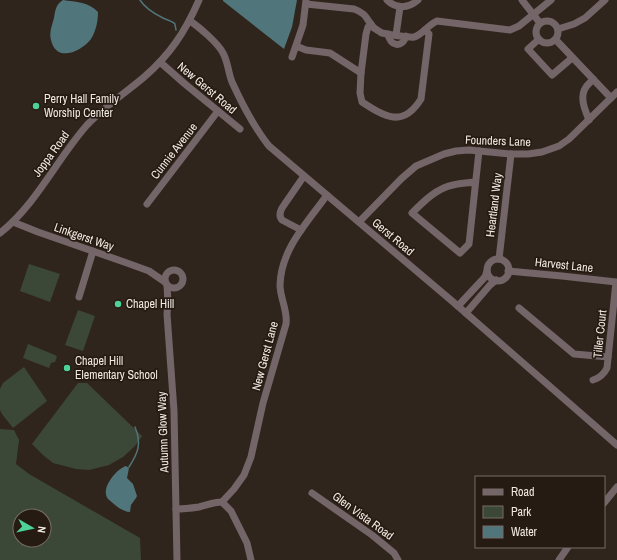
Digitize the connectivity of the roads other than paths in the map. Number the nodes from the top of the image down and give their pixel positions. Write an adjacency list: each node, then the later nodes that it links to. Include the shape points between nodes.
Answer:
1 (200, 0): 10 (street, Joppa Road)
2 (387, 0): 8 (street)
3 (418, 0): 8 (street, via 412,5)
4 (522, 0): 9 (street)
5 (551, 0): 9 (street)
6 (606, 0): 13 (street, via 585,18)
7 (306, 2): 12 (street, via 360,11); 20 (street)
8 (400, 7): 16 (street)
9 (533, 15): 11 (street); 14 (street, via 510,30 437,21)
10 (190, 21): 23 (street, Joppa Road); 33 (street, Gerst Road, via 220,48 232,82 261,136)
11 (540, 23): 13 (street, via 550,21); 18 (street, via 536,29)
12 (371, 24): 15 (street, via 381,33); 24 (street, via 366,34)
13 (558, 28): 19 (street)
14 (425, 30): 17 (street, via 414,37); 24 (street, via 428,34 421,99 408,114 403,117 383,115 362,102)
15 (388, 34): 16 (street); 17 (street, via 393,44 403,42)
16 (396, 35): 17 (street)
17 (406, 36)
18 (539, 39): 19 (street, via 549,43); 22 (street, via 528,48 552,75)
19 (556, 40): 22 (street)
20 (296, 46): 21 (street); 24 (street, via 330,53)
21 (292, 57)
22 (572, 58): 25 (street)
23 (160, 62): 28 (street, New Gerst Road); 37 (street, Joppa Road, via 88,124)
24 (361, 73)
25 (593, 79): 27 (street); 29 (street, via 585,88 583,97 583,105)
26 (617, 92): 27 (street, Founders Lane)
27 (611, 98): 29 (street, Founders Lane)
28 (218, 112): 30 (street, New Gerst Road); 36 (street, Cunnie Avenue)
29 (589, 120): 32 (street, Founders Lane, via 569,140 559,146 542,152)
30 (240, 129)
31 (479, 151): 32 (street, Founders Lane); 34 (street); 38 (street, Founders Lane, via 444,154 416,166)
32 (511, 154): 42 (street, Heartland Way)
33 (304, 176): 35 (street, Gerst Road); 39 (street, via 281,208 280,216 282,220)
34 (475, 182): 34 (street, via 469,244 460,253 412,212 441,189 453,184)
35 (327, 196): 38 (street, Gerst Road); 39 (street, New Gerst Lane)
36 (147, 204)
37 (13, 222): 40 (street, Joppa Road); 41 (street, Linkgerst Way)
38 (358, 222): 53 (street, Gerst Road)
39 (301, 230): 61 (street, New Gerst Lane, via 286,256 283,268 280,283 286,324 263,403 251,458 244,475)
40 (0, 233)
41 (93, 251): 43 (street, Linkgerst Way); 51 (street)
42 (499, 259): 44 (street, via 490,262); 45 (street, via 507,264)
43 (149, 271): 46 (street, Linkgerst Way); 49 (street, Linkgerst Way)
44 (487, 271): 47 (street, via 490,277); 53 (street, via 485,277)
45 (508, 271): 47 (street, via 506,277); 48 (street, Harvest Lane)
46 (168, 272): 49 (street, via 165,277); 50 (street, via 176,270 184,278 183,283)
47 (496, 280): 55 (street)
48 (616, 282): 56 (street, Tiller Court)
49 (166, 283): 50 (street, via 171,288); 52 (street, Autumn Glow Way)
50 (176, 288): 52 (street, Autumn Glow Way)
51 (79, 297)
52 (168, 303): 63 (street, Autumn Glow Way)
53 (458, 306): 55 (street, Gerst Road)
54 (520, 308): 56 (street, via 574,354)
55 (466, 313): 58 (street, Gerst Road)
56 (608, 357): 57 (street, Tiller Court, via 604,373)
57 (593, 380)
58 (617, 445)
59 (617, 487): 62 (street)
60 (312, 493): 67 (street, Glen Vista Road, via 372,535 394,553)
61 (222, 502): 63 (street); 66 (street, via 231,510 247,543)
62 (605, 502)
63 (176, 509): 65 (street, Autumn Glow Way)
64 (567, 548): 68 (street)
65 (177, 560)
66 (251, 560)
67 (398, 560)
68 (559, 560)

